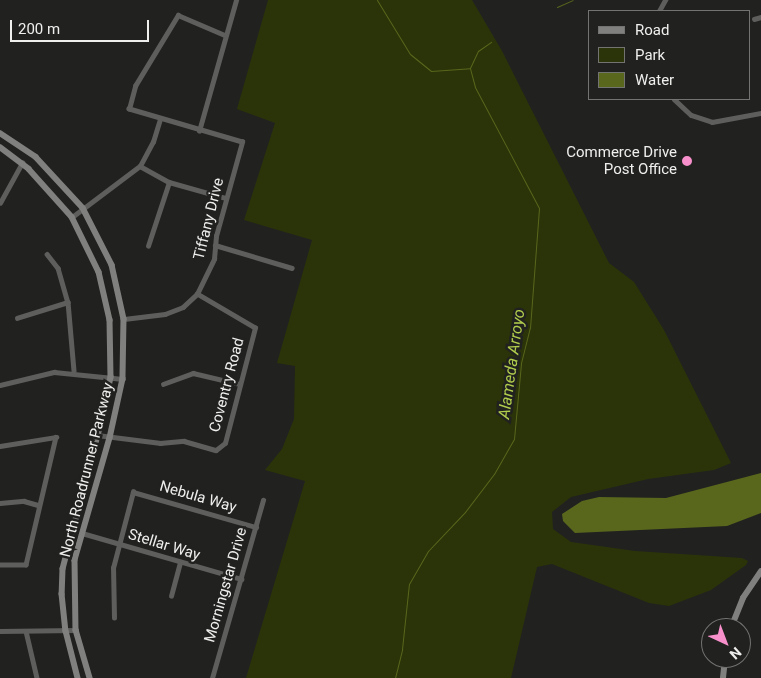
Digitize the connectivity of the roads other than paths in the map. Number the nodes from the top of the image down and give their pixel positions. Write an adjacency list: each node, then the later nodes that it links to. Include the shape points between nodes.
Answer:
1 (236, 0): 4 (street)
2 (761, 17): 3 (street)
3 (754, 19)
4 (225, 35): 7 (street, via 178,14 135,86 128,109); 8 (street)
5 (675, 100): 6 (street, via 691,115 712,122)
6 (761, 113)
7 (160, 119): 8 (street); 12 (street, via 153,142)
8 (199, 131): 14 (street, Tiffany Drive, via 242,142)
9 (0, 133): 16 (main road, North Roadrunner Parkway, via 36,157)
10 (0, 148): 11 (main road, North Roadrunner Parkway)
11 (22, 163): 15 (street); 17 (main road, North Roadrunner Parkway)
12 (140, 166): 13 (street); 16 (street)
13 (169, 182): 14 (street); 19 (street)
14 (226, 198): 18 (street, Tiffany Drive)
15 (0, 203)
16 (83, 208): 17 (street); 25 (main road, North Roadrunner Parkway, via 112,265)
17 (72, 217): 27 (main road, North Roadrunner Parkway, via 106,295 111,329)
18 (215, 245): 21 (street); 22 (street, Tiffany Drive, via 214,259)
19 (148, 246)
20 (47, 254): 23 (street, via 58,268)
21 (292, 268)
22 (197, 294): 25 (street, Tiffany Drive, via 183,308 165,314); 30 (street, Coventry Road, via 255,328)
23 (68, 302): 24 (street); 26 (street)
24 (17, 318)
25 (124, 319): 28 (main road, North Roadrunner Parkway)
26 (74, 371): 27 (street); 31 (street, via 54,372)
27 (111, 376): 28 (street); 32 (main road, North Roadrunner Parkway)
28 (123, 378): 33 (main road, North Roadrunner Parkway)
29 (163, 384): 30 (street, via 193,373)
30 (240, 384): 33 (street, Coventry Road, via 225,443 216,450 184,441)
31 (0, 385)
32 (97, 435): 33 (street, Coventry Road); 50 (main road, North Roadrunner Parkway, via 63,568)
33 (110, 438): 39 (main road, North Roadrunner Parkway)
34 (0, 446): 37 (street, via 56,436)
35 (263, 500): 38 (street, Morningstar Drive)
36 (0, 503): 37 (street, via 24,501)
37 (38, 505): 42 (street, via 26,565)
38 (256, 527): 40 (street, Nebula Way, via 133,492); 44 (street, Morningstar Drive)
39 (82, 533): 40 (street, Stellar Way); 48 (main road, North Roadrunner Parkway, via 75,560)
40 (119, 544): 41 (street, Stellar Way); 46 (street, via 113,568)
41 (180, 563): 44 (street, Stellar Way); 45 (street)
42 (0, 565)
43 (761, 571): 47 (main road, via 743,598)
44 (241, 579): 55 (street, Morningstar Drive)
45 (171, 596)
46 (114, 618)
47 (735, 618)
48 (76, 630): 50 (street); 54 (main road, North Roadrunner Parkway)
49 (26, 631): 50 (street); 51 (street); 52 (street)
50 (66, 631): 53 (main road, North Roadrunner Parkway)
51 (0, 632)
52 (37, 678)
53 (78, 678)
54 (90, 678)
55 (212, 678)

